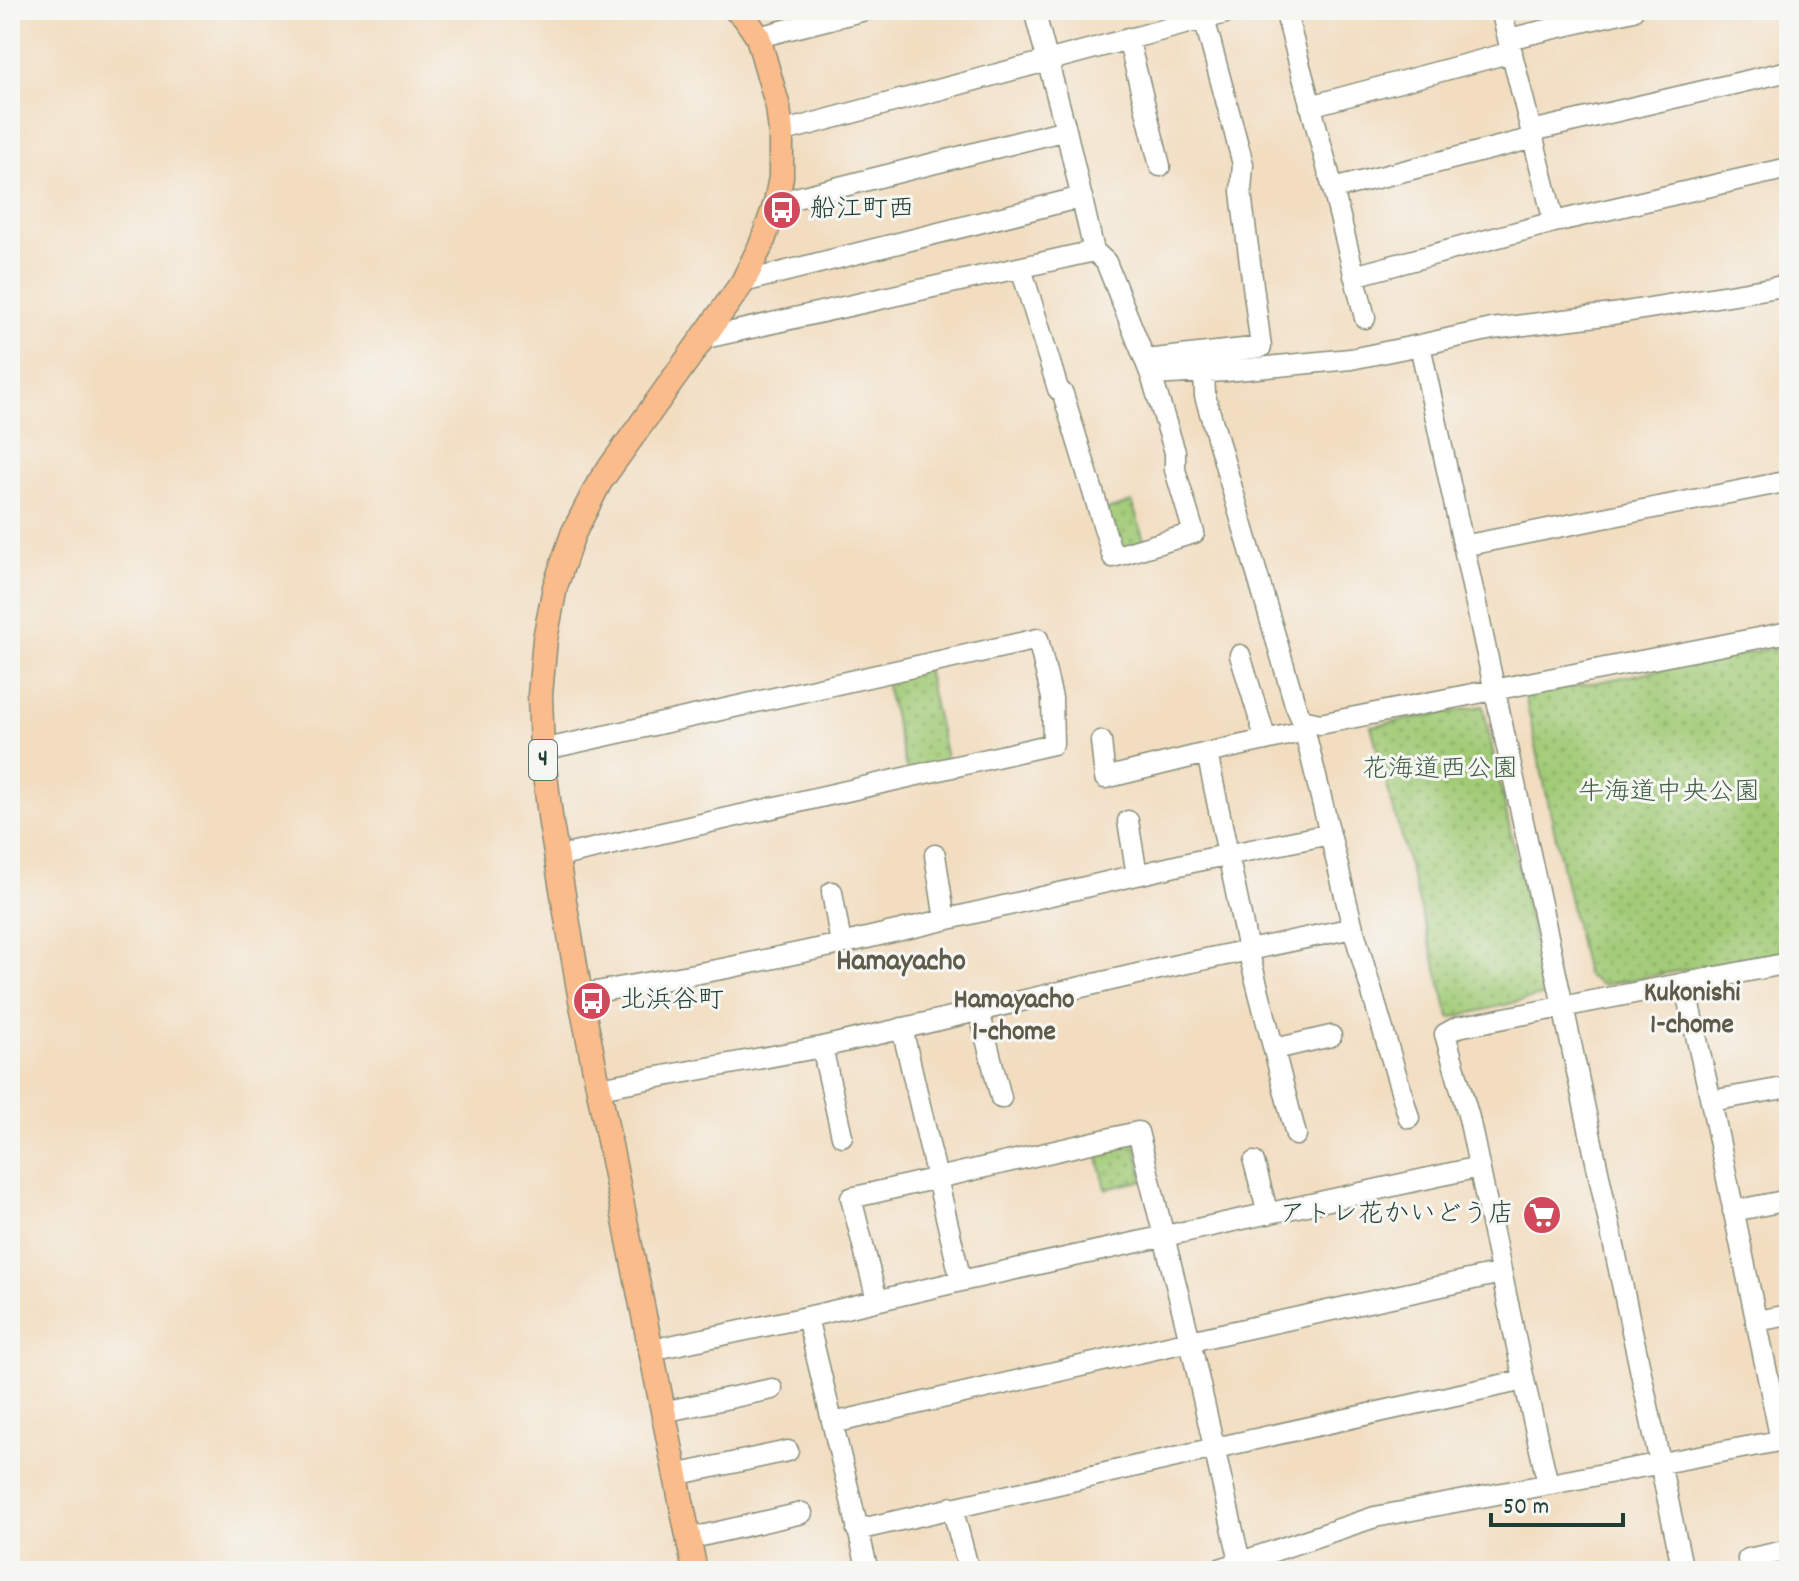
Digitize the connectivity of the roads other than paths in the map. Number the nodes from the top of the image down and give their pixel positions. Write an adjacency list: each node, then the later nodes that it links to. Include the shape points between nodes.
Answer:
1 (736, 10): 9 (main road, 4)
2 (865, 10): 9 (street)
3 (1034, 10): 12 (street)
4 (1237, 10): 8 (street)
5 (1285, 10): 14 (street)
6 (1501, 10): 11 (street)
7 (1633, 10): 11 (street)
8 (1204, 18): 10 (street); 32 (street, via 1243,164 1241,191 1261,347)
9 (758, 37): 16 (main road, 4)
10 (1128, 38): 12 (street); 18 (street)
11 (1510, 46): 14 (street); 17 (street)
12 (1047, 59): 15 (street); 16 (street)
13 (1789, 71): 17 (street)
14 (1310, 106): 20 (street)
15 (1066, 130): 21 (street); 22 (street)
16 (781, 132): 22 (main road, 4)
17 (1533, 134): 20 (street); 23 (street)
18 (1160, 166)
19 (1789, 168): 23 (street)
20 (1333, 189): 26 (street)
21 (1082, 197): 24 (street); 27 (street)
22 (776, 203): 27 (main road, 4)
23 (1554, 222): 26 (street)
24 (1094, 251): 25 (street); 32 (street, via 1106,262)
25 (1021, 268): 30 (street); 32 (street, via 1113,557 1194,533)
26 (1354, 276): 29 (street)
27 (743, 282): 30 (main road, 4)
28 (1789, 285): 31 (street, via 1492,329)
29 (1365, 318)
30 (701, 339): 42 (main road, 4, via 599,483 573,534 545,639)
31 (1420, 345): 33 (street, via 1351,359); 35 (street)
32 (1149, 367): 33 (street)
33 (1204, 372): 39 (street, via 1205,396)
34 (1789, 481): 35 (street)
35 (1463, 546): 38 (street)
36 (1789, 632): 38 (street)
37 (1240, 655): 40 (street)
38 (1494, 690): 39 (street); 58 (street)
39 (1304, 726): 40 (street); 45 (street)
40 (1266, 740): 43 (street)
41 (1101, 741): 43 (street, via 1105,778)
42 (542, 750): 48 (main road, 4); 48 (street, via 1038,639 1052,698 1053,744)
43 (1207, 753): 46 (street)
44 (1128, 821): 49 (street)
45 (1330, 834): 46 (street); 52 (street)
46 (1228, 854): 49 (street); 54 (street)
47 (935, 855): 51 (street)
48 (557, 857): 57 (main road, 4)
49 (1137, 875): 51 (street)
50 (832, 892): 53 (street)
51 (945, 920): 53 (street)
52 (1353, 928): 54 (street); 68 (street)
53 (841, 944): 57 (street)
54 (1248, 950): 59 (street); 63 (street)
55 (1789, 963): 56 (street)
56 (1684, 983): 58 (street); 67 (street)
57 (580, 995): 65 (main road, 4)
58 (1563, 1006): 72 (street, via 1445,1034); 93 (street)
59 (979, 1011): 60 (street); 66 (street)
60 (902, 1028): 62 (street); 73 (street)
61 (1331, 1036): 63 (street)
62 (822, 1047): 65 (street); 70 (street)
63 (1275, 1049): 69 (street)
64 (1789, 1087): 67 (street)
65 (599, 1088): 85 (main road, 4)
66 (1001, 1098)
67 (1711, 1101): 75 (street)
68 (1409, 1118)
69 (1296, 1135)
70 (842, 1136)
71 (1254, 1162): 76 (street)
72 (1479, 1167): 76 (street); 78 (street)
73 (936, 1178): 77 (street, via 1138,1132); 79 (street); 80 (street, via 851,1198)
74 (1789, 1200): 75 (street)
75 (1733, 1211): 83 (street)
76 (1268, 1214): 77 (street)
77 (1164, 1237): 79 (street); 84 (street)
78 (1501, 1273): 84 (street); 86 (street)
79 (961, 1281): 80 (street)
80 (877, 1300): 82 (street)
81 (1789, 1315): 83 (street)
82 (807, 1317): 85 (street); 89 (street)
83 (1756, 1321): 90 (street)
84 (1190, 1341): 89 (street); 91 (street)
85 (651, 1350): 88 (main road, 4)
86 (1524, 1380): 91 (street); 95 (street)
87 (772, 1389): 88 (street)
88 (663, 1412): 94 (main road, 4)
89 (833, 1423): 98 (street)
90 (1785, 1440): 93 (street)
91 (1215, 1448): 96 (street); 101 (street)
92 (788, 1451): 94 (street)
93 (1661, 1464): 95 (street); 106 (street)
94 (675, 1475): 99 (main road, 4)
95 (1548, 1484): 101 (street, via 1375,1517)
96 (952, 1507): 98 (street); 104 (street)
97 (802, 1513): 99 (street)
98 (857, 1530): 103 (street)
99 (688, 1539): 102 (main road, 4)
100 (1789, 1550): 107 (street, via 1748,1559)
101 (1250, 1564): 105 (street)
102 (695, 1571)
103 (868, 1571)
104 (969, 1571)
105 (1214, 1571)
106 (1683, 1571)
107 (1750, 1571)

